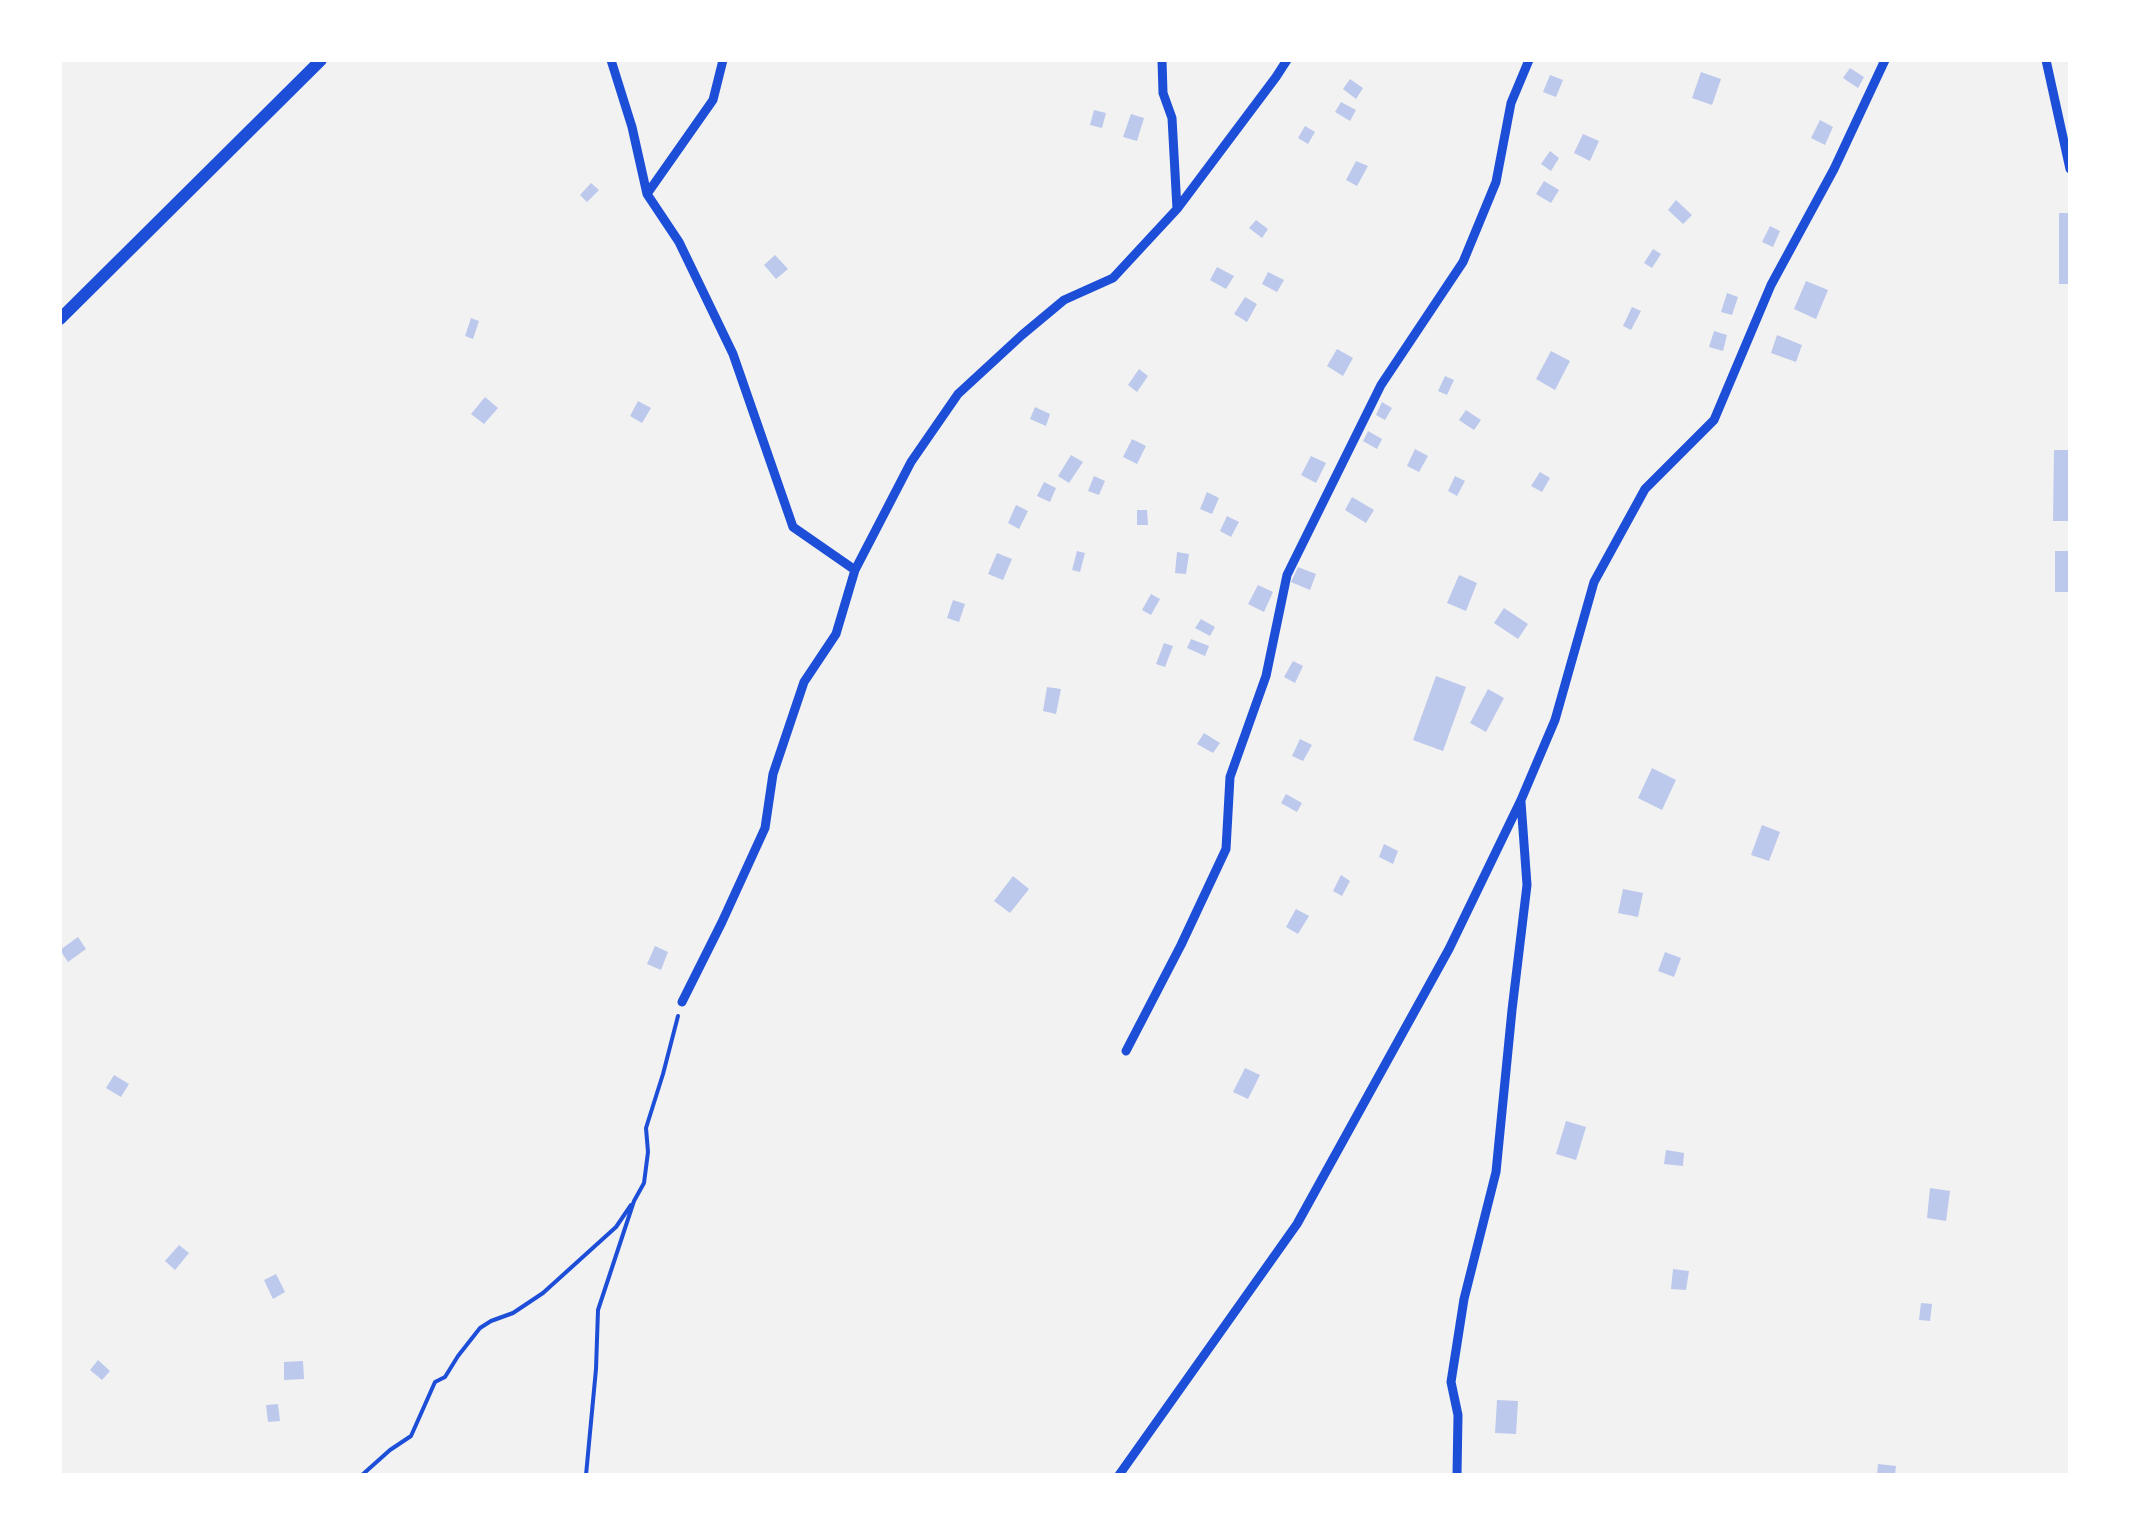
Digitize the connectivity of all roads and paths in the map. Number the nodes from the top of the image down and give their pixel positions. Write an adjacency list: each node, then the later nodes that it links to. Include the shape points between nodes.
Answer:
1 (321, 60): 12 (main road)
2 (611, 60): 10 (street)
3 (723, 60): 10 (street, via 713,100)
4 (1162, 60): 11 (street)
5 (1287, 60): 11 (street)
6 (1529, 60): 16 (street, via 1511,103 1496,182 1462,262 1381,384 1287,574 1266,676 1230,777 1226,849)
7 (1885, 60): 14 (street, via 1772,284 1714,420 1646,489 1594,582 1556,720)
8 (2046, 60): 9 (street)
9 (2070, 169)
10 (646, 194): 13 (street, via 680,242 734,354 794,527)
11 (1176, 209): 13 (street, via 1113,278 1064,300 958,394 910,462)
12 (63, 311)
13 (855, 570): 15 (street, via 836,634 804,682 773,774 765,828)
14 (1521, 800): 20 (street, via 1449,949 1298,1224); 21 (street, via 1527,886 1496,1172 1451,1382)
15 (682, 1002): 17 (path, via 646,1128 644,1182)
16 (1126, 1051)
17 (634, 1201): 18 (path, via 616,1227 543,1293 480,1328 435,1382 411,1436); 19 (path, via 598,1310)
18 (362, 1475)
19 (586, 1475)
20 (1119, 1475)
21 (1458, 1475)

